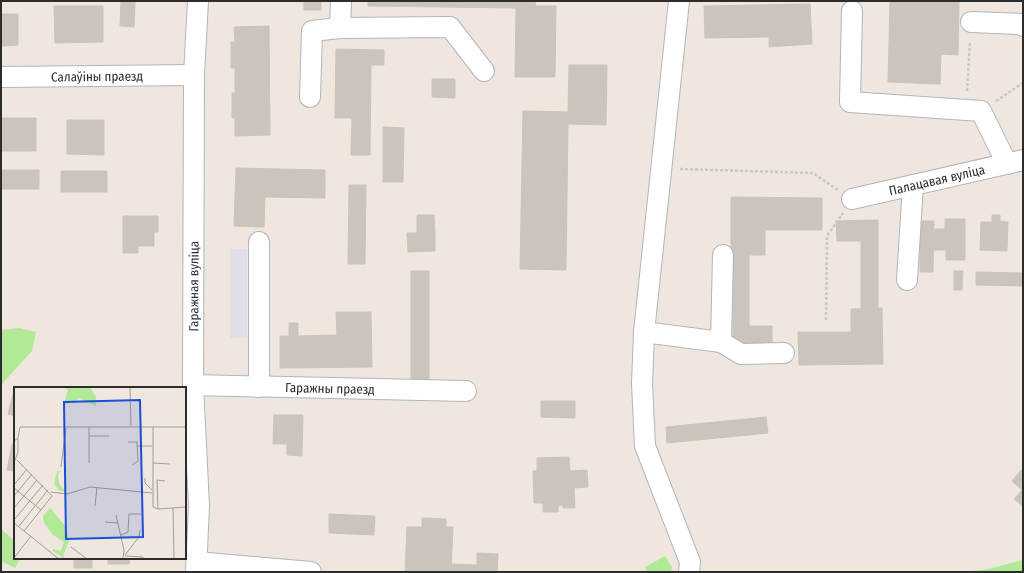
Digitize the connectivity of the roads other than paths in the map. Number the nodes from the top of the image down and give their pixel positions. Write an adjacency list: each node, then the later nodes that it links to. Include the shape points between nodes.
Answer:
1 (198, 1): 9 (street, Гаражная вуліца)
2 (341, 1): 7 (street)
3 (679, 1): 18 (street)
4 (852, 11): 12 (street, via 850,102 973,110)
5 (971, 22): 6 (street)
6 (1023, 26)
7 (340, 28): 8 (street, via 450,27); 11 (street, via 312,31)
8 (484, 71)
9 (194, 75): 10 (street, Салаўіны праезд); 21 (street, Гаражная вуліца)
10 (1, 77)
11 (310, 97)
12 (1015, 162): 13 (street, Палацавая вуліца)
13 (913, 185): 14 (street, Палацавая вуліца); 17 (street)
14 (852, 199)
15 (259, 242): 22 (street)
16 (722, 254): 19 (street)
17 (908, 280)
18 (644, 332): 19 (street); 26 (street, via 642,384 645,446 690,562)
19 (721, 342): 20 (street, via 741,354)
20 (784, 354)
21 (193, 385): 22 (street, Гаражны праезд); 24 (street, Гаражная вуліца, via 199,506)
22 (259, 387): 23 (street, Гаражны праезд)
23 (466, 392)
24 (197, 567): 25 (street)
25 (311, 572)
26 (689, 572)

